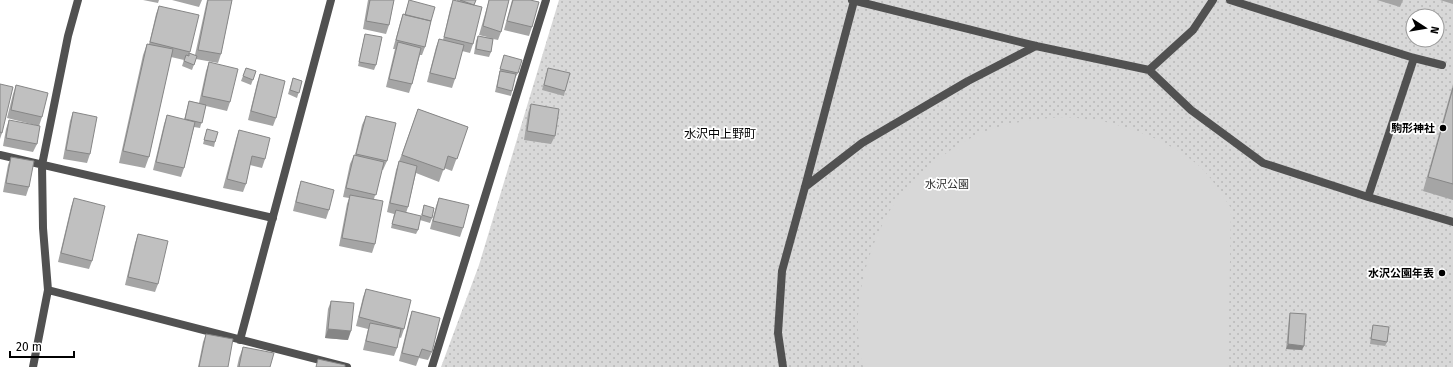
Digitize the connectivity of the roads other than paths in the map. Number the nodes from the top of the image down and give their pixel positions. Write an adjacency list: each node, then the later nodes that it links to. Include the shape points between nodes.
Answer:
1 (78, 0): 12 (street, via 68,36)
2 (331, 0): 15 (street)
3 (546, 0): 21 (street)
4 (853, 0): 7 (street); 13 (street)
5 (1213, 0): 10 (street, via 1193,30)
6 (1230, 0): 8 (street)
7 (1036, 46): 10 (street); 13 (street, via 968,81 862,144)
8 (1414, 58): 9 (street); 14 (street)
9 (1442, 65)
10 (1149, 70): 14 (street, via 1191,110 1263,163)
11 (0, 155): 12 (street)
12 (42, 165): 15 (street); 17 (street, via 43,228)
13 (805, 187): 22 (street, via 782,271 778,333)
14 (1368, 197): 16 (street)
15 (273, 218): 18 (street)
16 (1453, 222)
17 (48, 290): 18 (street); 19 (street)
18 (240, 340): 20 (street)
19 (33, 367)
20 (346, 367)
21 (432, 367)
22 (783, 367)

